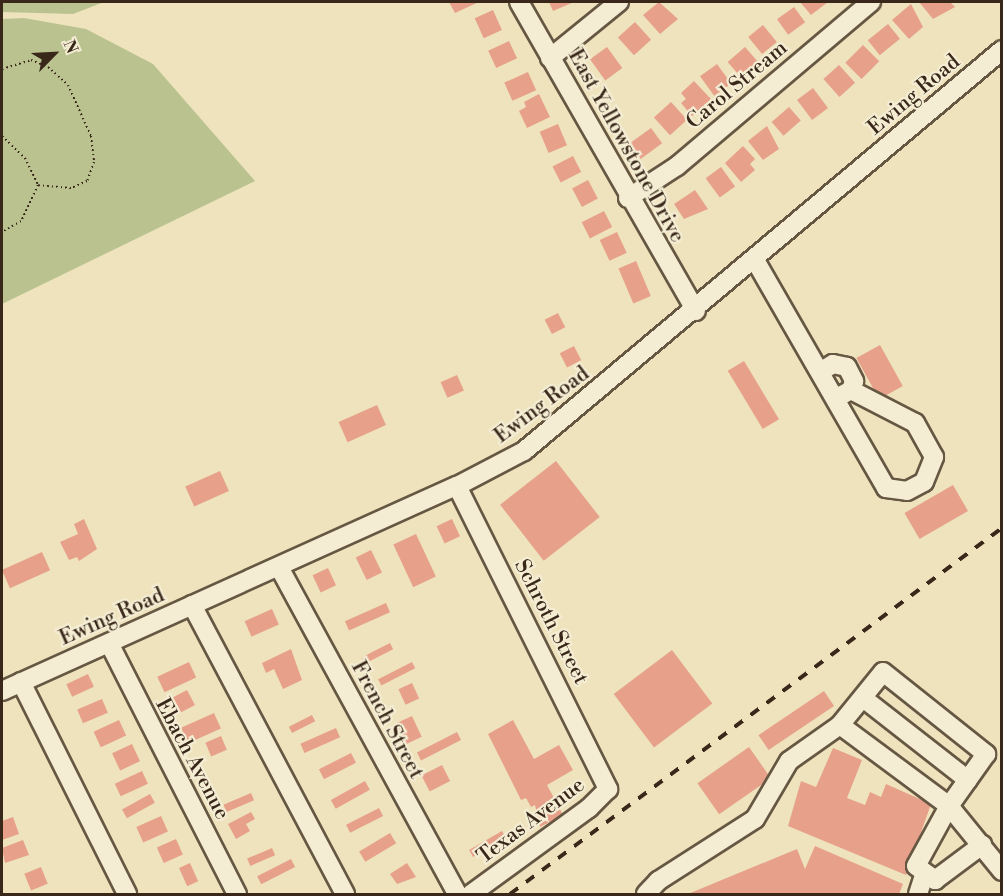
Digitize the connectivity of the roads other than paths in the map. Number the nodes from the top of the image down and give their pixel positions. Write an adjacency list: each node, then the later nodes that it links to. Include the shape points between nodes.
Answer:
1 (519, 2): 5 (street, East Yellowstone Drive)
2 (619, 2): 5 (street)
3 (871, 2): 6 (street, Carol Stream, via 677,166)
4 (1002, 50): 7 (street, Ewing Road)
5 (550, 58): 6 (street, East Yellowstone Drive)
6 (628, 198): 8 (street, East Yellowstone Drive)
7 (755, 260): 8 (street, Ewing Road); 9 (street)
8 (696, 311): 11 (street, Ewing Road, via 524,451)
9 (820, 372): 10 (street); 10 (street, via 833,364 847,367 854,381)
10 (843, 394): 10 (street, via 886,488 907,491 924,482 934,457 915,423)
11 (457, 486): 12 (street, Ewing Road); 19 (street, Schroth Street)
12 (279, 567): 13 (street, Ewing Road); 28 (street, French Street)
13 (192, 606): 14 (street, Ewing Road); 27 (street)
14 (109, 643): 15 (street, Ewing Road); 26 (street, Ebach Avenue)
15 (21, 682): 16 (street, Ewing Road); 25 (street)
16 (2, 691)
17 (863, 698): 18 (street); 20 (street); 20 (street, via 883,672 986,754)
18 (840, 725): 21 (street); 30 (street, via 789,761 755,819 658,881)
19 (606, 778): 29 (street, Texas Avenue, via 608,789 589,808)
20 (968, 780): 21 (street)
21 (949, 806): 22 (street); 24 (street, via 916,866)
22 (982, 845): 23 (street); 24 (street, via 935,880)
23 (1002, 871)
24 (925, 873): 31 (street)
25 (127, 894)
26 (237, 894)
27 (345, 894)
28 (457, 894)
29 (471, 894)
30 (646, 894)
31 (918, 894)

